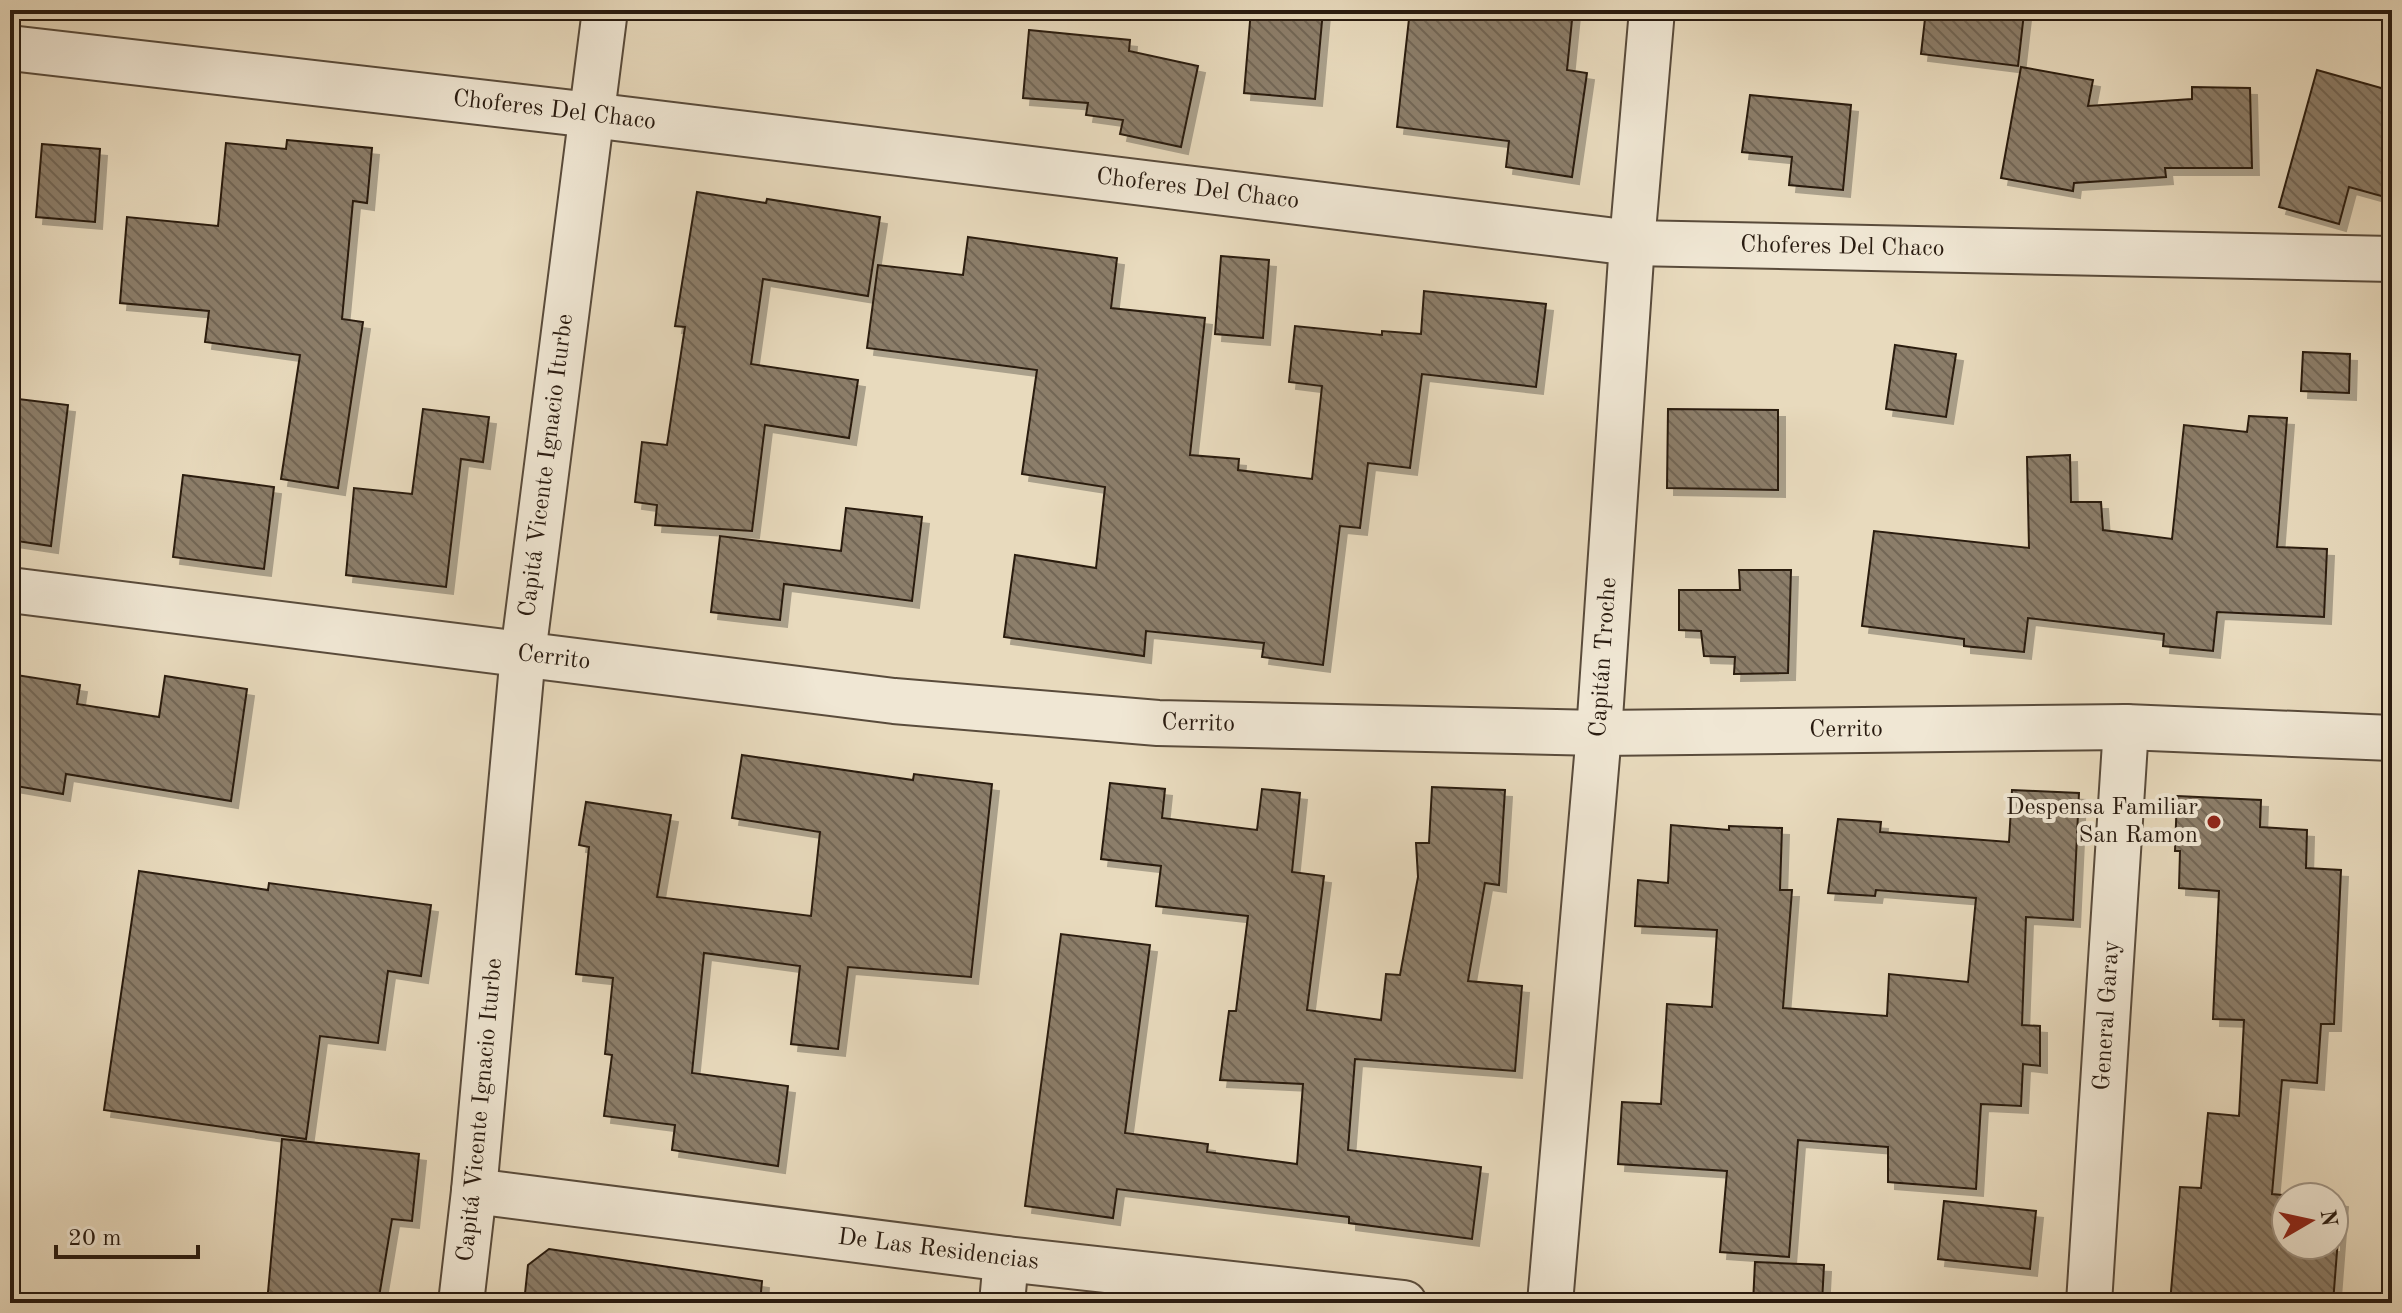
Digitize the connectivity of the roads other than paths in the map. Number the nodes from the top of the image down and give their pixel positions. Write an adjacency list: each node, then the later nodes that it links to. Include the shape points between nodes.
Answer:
1 (605, 10): 4 (street, Capitá Vicente Ignacio Iturbe)
2 (1652, 10): 5 (street, Capitán Troche)
3 (10, 48): 4 (street, Choferes Del Chaco)
4 (591, 115): 5 (street, Choferes Del Chaco); 8 (street, Capitá Vicente Ignacio Iturbe)
5 (1632, 243): 6 (street, Choferes Del Chaco); 10 (street, Capitán Troche)
6 (2392, 259)
7 (10, 590): 8 (street, Cerrito)
8 (523, 654): 10 (street, Cerrito, via 894,701 1158,723); 12 (street, Capitá Vicente Ignacio Iturbe)
9 (2126, 727): 10 (street, Cerrito); 11 (street, Cerrito); 18 (street, General Garay)
10 (1599, 733): 17 (street, Capitán Troche)
11 (2392, 738)
12 (474, 1191): 13 (street, De Las Residencias); 14 (street, Capitá Vicente Ignacio Iturbe)
13 (1006, 1259): 15 (street); 16 (street, De Las Residencias)
14 (461, 1303)
15 (1002, 1303)
16 (1404, 1303)
17 (1550, 1303)
18 (2089, 1303)

